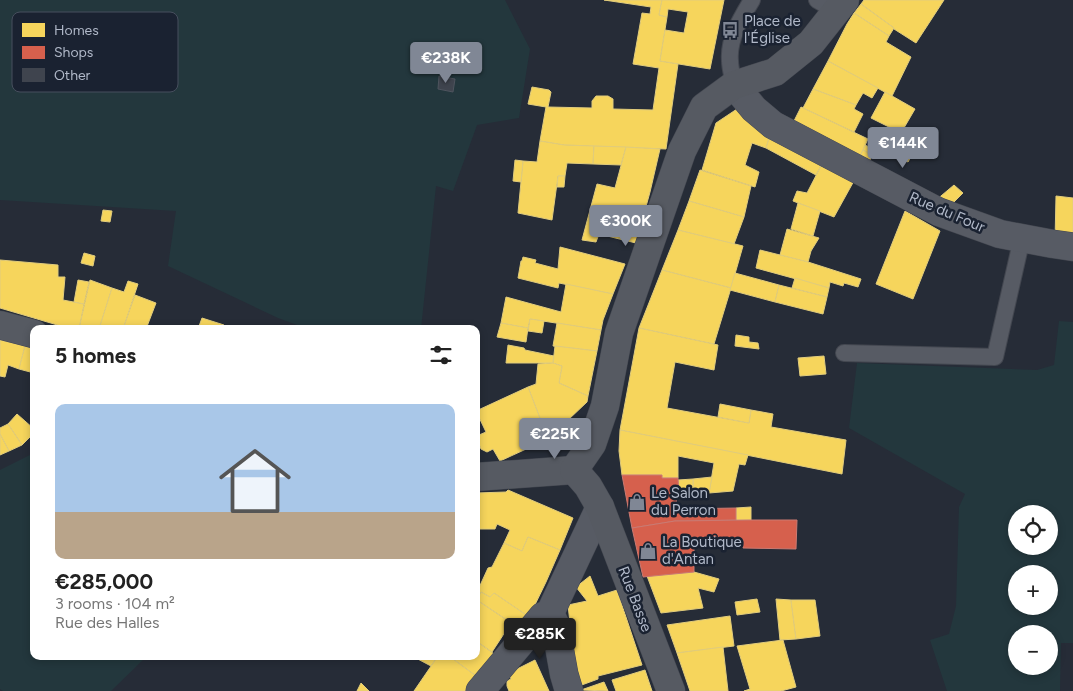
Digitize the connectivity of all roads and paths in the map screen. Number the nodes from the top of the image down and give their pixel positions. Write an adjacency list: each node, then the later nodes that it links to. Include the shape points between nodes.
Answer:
1 (752, 0): 3 (lane, via 738,23 731,45)
2 (833, 4): 3 (main road, via 812,44 774,72)
3 (734, 85): 4 (street, Rue du Four, via 773,125 939,212 1000,234); 9 (main road, via 704,107 682,151 619,333 605,406 592,444)
4 (1022, 238): 5 (street, Rue du Four); 8 (lane, via 995,357)
5 (1073, 247)
6 (0, 325): 7 (main road)
7 (30, 333)
8 (844, 352)
9 (574, 470): 10 (main road); 11 (main road, Rue Basse)
10 (480, 477)
11 (600, 507): 12 (street); 15 (main road, Rue Basse)
12 (550, 614): 13 (street, via 543,616); 14 (street)
13 (480, 691)
14 (569, 691)
15 (671, 691)

